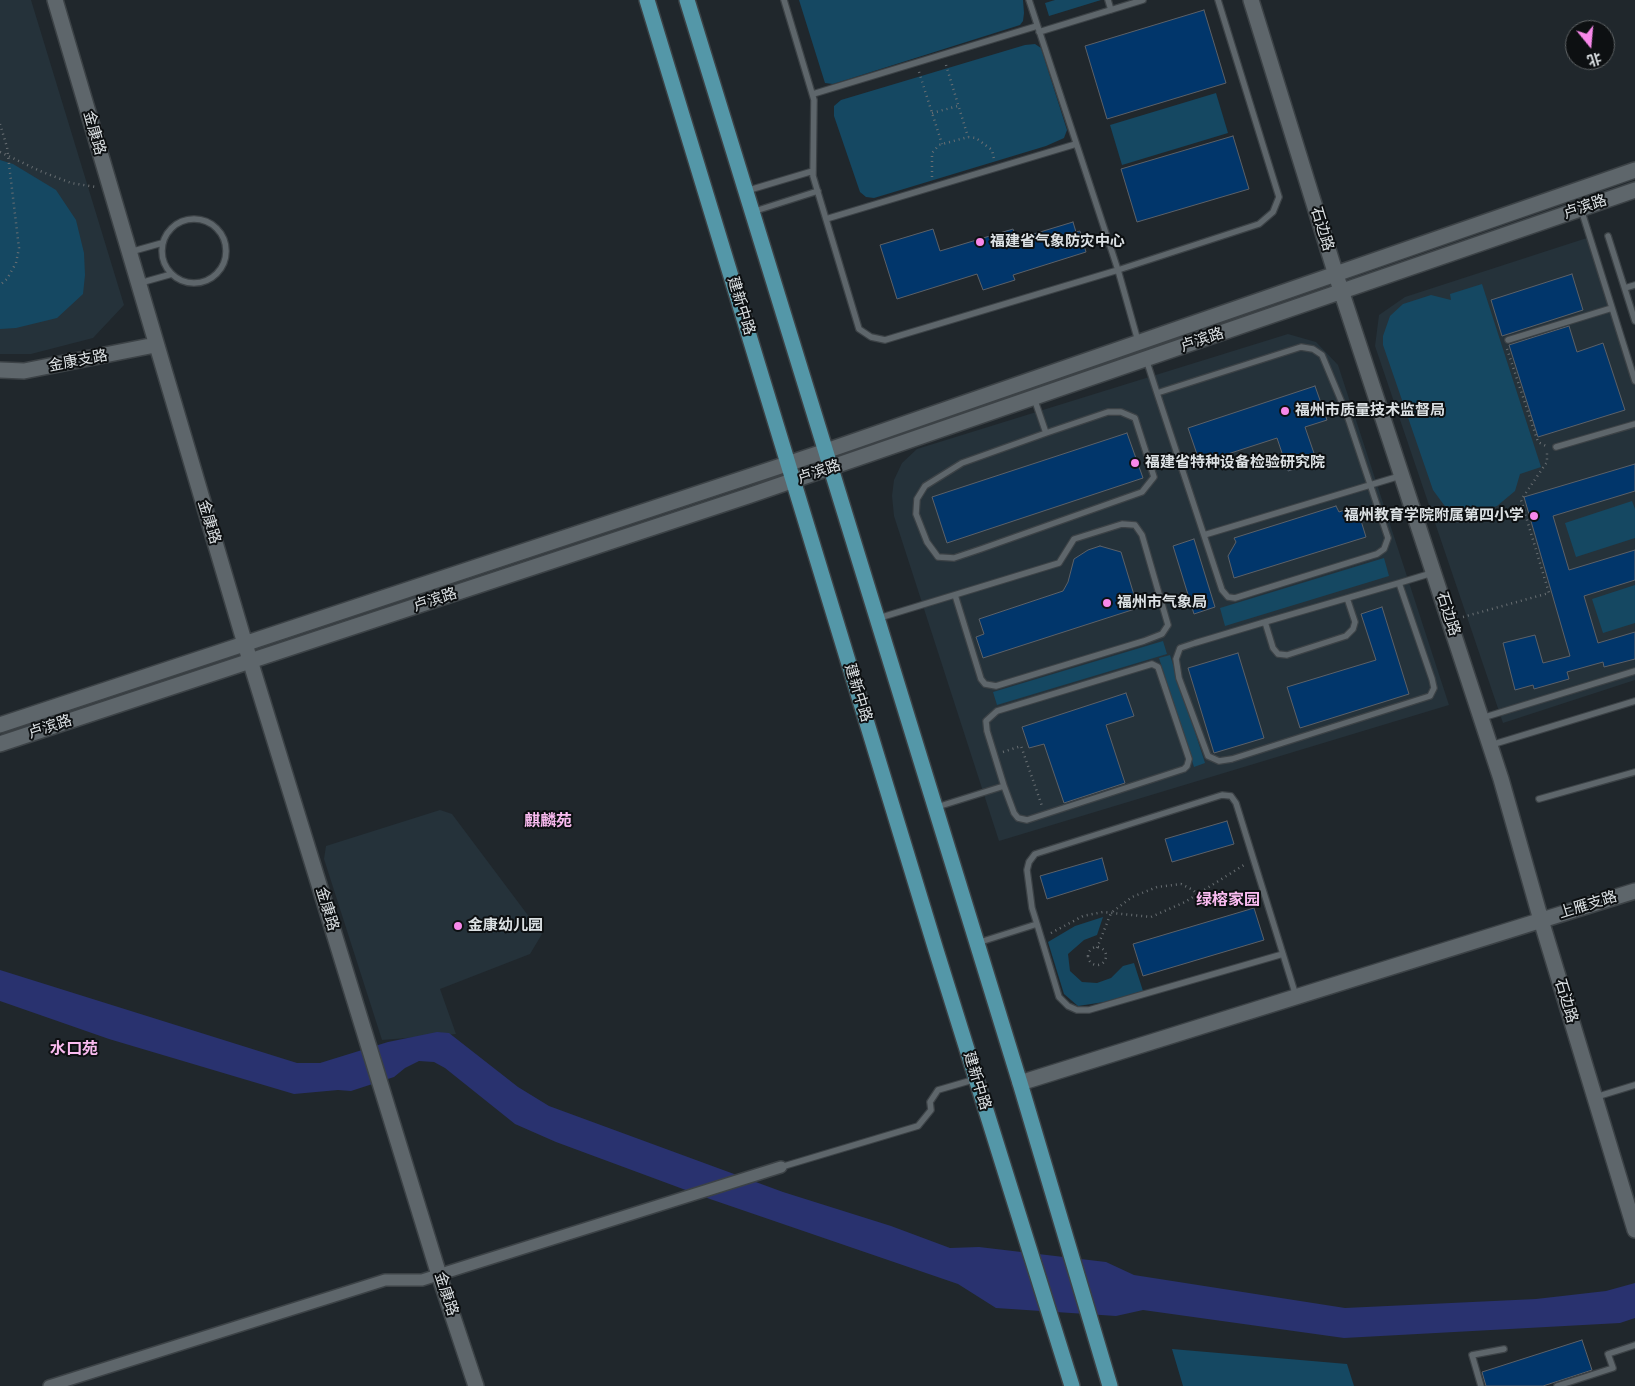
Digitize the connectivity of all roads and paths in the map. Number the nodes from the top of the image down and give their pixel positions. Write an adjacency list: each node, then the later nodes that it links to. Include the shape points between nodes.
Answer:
1 (56, 0): 27 (street, 金康路)
2 (647, 0): 59 (main road, 建新中路)
3 (687, 0): 29 (main road)
4 (784, 0): 14 (lane)
5 (1029, 0): 11 (lane)
6 (1108, 0): 10 (lane)
7 (1143, 0): 10 (lane)
8 (1218, 0): 37 (lane, via 1279,197 1273,212 1260,224)
9 (1251, 0): 39 (street, 石边路)
10 (1111, 10): 11 (lane)
11 (1038, 29): 12 (lane); 20 (lane)
12 (943, 55): 13 (lane); 15 (path)
13 (916, 63): 14 (lane); 16 (path)
14 (813, 94): 24 (lane)
15 (958, 106): 16 (path); 18 (path)
16 (932, 113): 19 (path)
17 (0, 124): 22 (path)
18 (968, 138): 19 (path); 23 (path, via 976,138 992,150)
19 (942, 144): 26 (path, via 932,153 931,174)
20 (1076, 144): 23 (lane); 37 (lane)
21 (0, 152): 22 (path)
22 (8, 156): 27 (path, via 71,183); 41 (path, via 19,248 16,263)
23 (997, 167): 26 (lane)
24 (813, 170): 29 (lane); 30 (lane)
25 (1635, 170): 39 (street)
26 (935, 186): 33 (lane)
27 (110, 187): 36 (street, 金康路)
28 (1635, 190): 31 (street, 卢滨路)
29 (746, 191): 32 (main road)
30 (818, 191): 32 (lane); 33 (lane)
31 (1581, 208): 44 (street, 卢滨路); 45 (lane)
32 (752, 212): 58 (main road)
33 (826, 219): 37 (lane, via 858,329 885,340)
34 (1608, 236): 43 (lane)
35 (162, 243): 36 (lane); 38 (lane, via 163,260); 38 (lane, via 174,225 194,218 213,225 225,241 224,261 212,277 192,283)
36 (128, 252): 40 (street, 金康路)
37 (1118, 270): 48 (lane)
38 (172, 274): 40 (lane)
39 (1336, 275): 44 (street, 石边路); 48 (street)
40 (138, 284): 49 (street, 金康路)
41 (0, 285)
42 (1635, 285): 43 (lane)
43 (1625, 288): 46 (lane)
44 (1342, 292): 50 (street, 卢滨路); 61 (street, 石边路)
45 (1612, 308): 47 (lane); 52 (lane)
46 (1635, 321)
47 (1508, 340): 70 (path, via 1505,342 1538,442 1547,450 1547,462 1520,500 1548,593)
48 (1139, 343): 58 (street)
49 (155, 345): 51 (street, 金康支路, via 24,371); 72 (street, 金康路)
50 (1146, 360): 53 (lane); 54 (street, 卢滨路)
51 (0, 370)
52 (1635, 381)
53 (1158, 393): 63 (lane, via 1301,347 1314,349 1322,355 1347,415); 64 (lane)
54 (1034, 398): 56 (lane); 60 (street, 卢滨路)
55 (1635, 424): 57 (lane)
56 (1046, 433): 56 (lane, via 962,463 925,486 917,499 916,514 927,542 938,557 954,558 1142,492 1154,476 1135,418 1121,412 1108,412)
57 (1556, 447)
58 (826, 451): 59 (street); 60 (main road)
59 (789, 463): 62 (main road, 建新中路); 72 (street)
60 (831, 468): 62 (street, 卢滨路); 69 (main road)
61 (1402, 475): 63 (lane); 65 (street, 石边路)
62 (794, 480): 73 (street, 卢滨路); 97 (main road, 建新中路)
63 (1370, 484): 64 (lane); 64 (lane, via 1388,538 1384,549 1378,554 1235,598 1228,597 1222,590)
64 (1204, 535)
65 (1434, 573): 66 (lane); 70 (street, 石边路)
66 (1399, 583): 68 (lane); 71 (lane, via 1432,679 1434,688 1430,696 1219,761 1208,756 1179,678 1176,659 1180,648)
67 (955, 595): 67 (lane, via 981,679 996,686 1144,641 1162,634 1168,626 1142,535 1135,525 1122,524 1074,539 1059,563); 69 (lane)
68 (1347, 598): 71 (lane); 71 (lane, via 1355,622 1346,636 1287,656 1278,654 1273,648)
69 (877, 619): 84 (main road)
70 (1450, 620): 76 (street, 石边路)
71 (1265, 622)
72 (245, 644): 73 (street, 金康路); 77 (street)
73 (250, 660): 78 (street, 卢滨路); 103 (street, 金康路)
74 (1635, 671): 76 (lane)
75 (1635, 701): 79 (lane)
76 (1482, 718): 79 (street, 石边路)
77 (0, 725)
78 (0, 744)
79 (1490, 745): 90 (street, 石边路)
80 (994, 754): 82 (lane); 85 (path, via 1021,746); 85 (lane, via 986,721 997,711 1152,664 1158,667 1189,759 1187,766)
81 (1635, 772): 83 (lane)
82 (1004, 786): 84 (lane); 85 (lane, via 1018,818 1027,820)
83 (1539, 799)
84 (935, 808): 93 (main road)
85 (1045, 814)
86 (1253, 858): 88 (path); 91 (lane, via 1236,803 1231,796 1222,795 1034,854 1028,870); 95 (lane)
87 (1635, 891): 90 (street, 上雁支路)
88 (1198, 895): 89 (path, via 1152,917); 89 (path, via 1180,884 1157,887 1132,898)
89 (1111, 913): 92 (path, via 1083,916); 94 (path)
90 (1541, 920): 96 (street, 上雁支路); 100 (street, 石边路)
91 (1037, 924): 92 (lane); 93 (lane)
92 (1041, 939): 95 (lane, via 1060,997 1077,1010 1088,1010)
93 (976, 943): 98 (main road)
94 (1096, 948): 94 (path, via 1088,956 1092,964 1103,964 1104,951)
95 (1283, 954): 96 (lane)
96 (1296, 996): 98 (street, 上雁支路)
97 (976, 1078): 101 (lane, via 938,1090 930,1102 930,1110 918,1126); 108 (main road, 建新中路)
98 (1020, 1083): 109 (main road)
99 (1635, 1085): 100 (lane)
100 (1596, 1097): 102 (street, 石边路)
101 (781, 1166): 103 (street)
102 (1635, 1230)
103 (439, 1275): 106 (street, via 422,1280 385,1280); 107 (street, 金康路)
104 (1635, 1345): 111 (lane, via 1608,1354 1613,1368)
105 (1504, 1350): 110 (lane, via 1472,1355)
106 (48, 1386)
107 (476, 1386)
108 (1072, 1386)
109 (1110, 1386)
110 (1481, 1386)
111 (1557, 1386)

